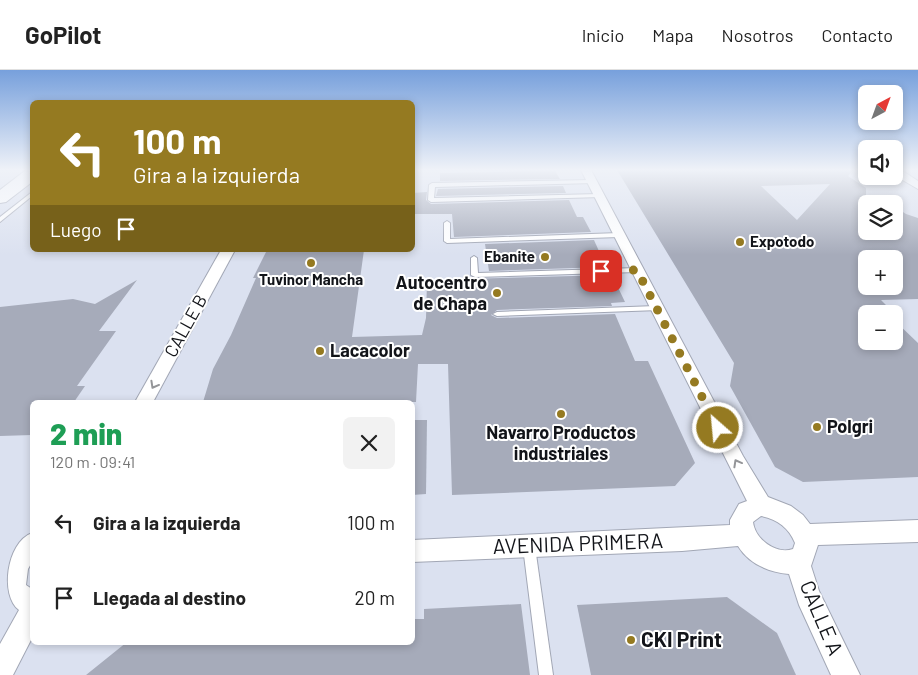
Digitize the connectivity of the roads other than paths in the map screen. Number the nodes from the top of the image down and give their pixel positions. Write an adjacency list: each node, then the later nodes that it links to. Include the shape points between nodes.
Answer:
1 (27, 198): 5 (lane)
2 (431, 198): 3 (lane)
3 (448, 198)
4 (600, 198): 9 (street)
5 (21, 203): 6 (lane); 7 (lane)
6 (30, 203)
7 (0, 220)
8 (447, 222): 9 (lane, via 447,242)
9 (619, 235): 12 (street)
10 (227, 252): 15 (street, CALLE B, one-way to 15)
11 (474, 258): 12 (lane, via 475,274)
12 (637, 270): 13 (street)
13 (656, 308): 14 (lane); 16 (street, one-way to 13)
14 (497, 314)
15 (145, 400)
16 (761, 506): 18 (street, via 750,507 742,514); 19 (street, via 786,514)
17 (918, 531): 19 (street)
18 (743, 535): 20 (street, AVENIDA PRIMERA); 23 (street, via 767,558 788,563)
19 (804, 535): 23 (street, via 806,551)
20 (529, 547): 21 (street, AVENIDA PRIMERA); 27 (lane)
21 (415, 551)
22 (17, 557): 24 (street, via 11,582 16,596)
23 (797, 561): 28 (street, CALLE A, via 808,596)
24 (30, 602)
25 (30, 616): 26 (street)
26 (0, 672)
27 (546, 675)
28 (846, 675)

